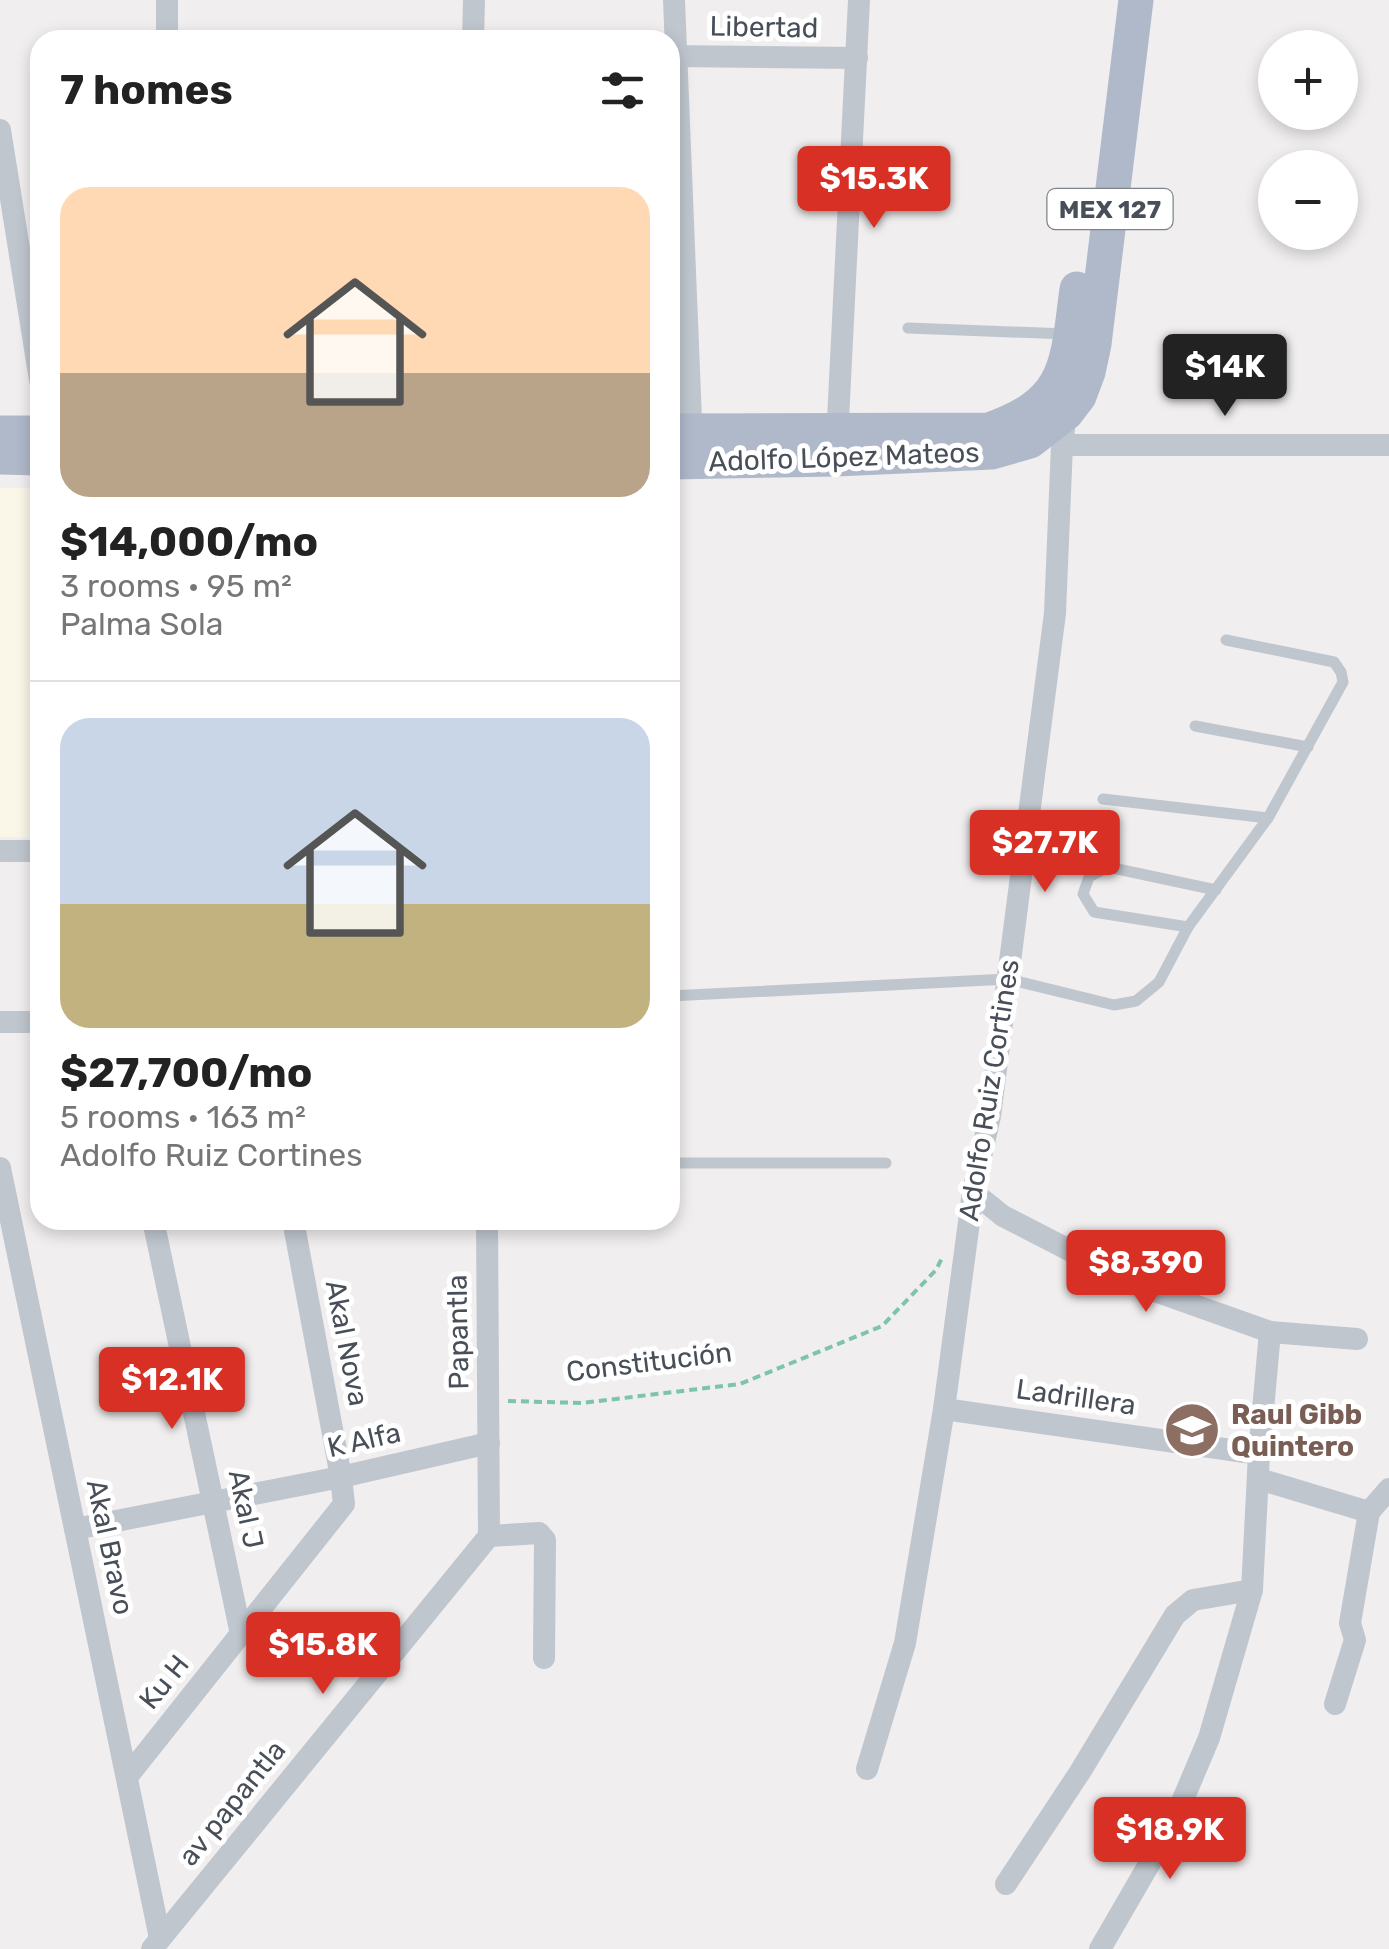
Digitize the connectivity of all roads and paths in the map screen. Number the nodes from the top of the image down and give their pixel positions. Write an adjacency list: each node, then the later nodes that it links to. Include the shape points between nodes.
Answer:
1 (168, 0): 7 (street)
2 (474, 0): 8 (street)
3 (674, 0): 9 (street)
4 (860, 0): 11 (street)
5 (1115, 0): 15 (main road, Adolfo Ruiz Cortines / MEX 127)
6 (1136, 0): 17 (main road, Adolfo Ruiz Cortines / MEX 127, via 1094,344 1079,396)
7 (167, 30)
8 (473, 30)
9 (673, 30)
10 (680, 56): 11 (street, Libertad)
11 (857, 58): 20 (street)
12 (0, 130): 13 (street)
13 (30, 318)
14 (908, 328): 15 (lane)
15 (1071, 334): 17 (main road, Adolfo Ruiz Cortines / MEX 127)
16 (680, 398): 22 (street)
17 (1061, 415): 20 (main road, Adolfo López Mateos / MEX 127, via 1034,410 989,430); 21 (street); 34 (street, Adolfo Ruiz Cortines, via 1055,613)
18 (0, 432): 19 (main road)
19 (30, 432)
20 (837, 444): 22 (main road, Adolfo López Mateos / MEX 127)
21 (1389, 445)
22 (681, 447)
23 (0, 458): 24 (main road)
24 (30, 458)
25 (1226, 640): 27 (lane, via 1334,662 1342,682)
26 (1195, 726): 27 (lane)
27 (1308, 747): 29 (lane)
28 (1103, 798): 29 (lane)
29 (1268, 818): 32 (lane)
30 (30, 850): 31 (street)
31 (0, 851)
32 (1216, 890): 33 (lane); 33 (lane, via 1108,867 1089,877 1083,894 1094,912)
33 (1188, 928): 34 (lane, via 1159,982 1136,1001 1114,1005)
34 (1008, 979): 35 (lane); 41 (street, Adolfo Ruiz Cortines, via 990,1116)
35 (680, 996)
36 (0, 1022): 37 (street)
37 (30, 1022)
38 (680, 1163): 39 (lane)
39 (886, 1163)
40 (0, 1168): 57 (street, Akal Bravo)
41 (972, 1192): 46 (street, via 1003,1216 1135,1284); 49 (street, Adolfo Ruiz Cortines)
42 (155, 1230): 55 (street, Akal J)
43 (295, 1230): 52 (street, Akal Nova)
44 (487, 1230): 48 (street, Papantla)
45 (944, 1254): 48 (path, Constitución, via 882,1326 740,1384 582,1403)
46 (1270, 1332): 47 (street); 51 (street)
47 (1357, 1339)
48 (489, 1400): 50 (street, Papantla)
49 (944, 1409): 51 (street, Ladrillera); 63 (street, Adolfo Ruiz Cortines, via 904,1643)
50 (489, 1442): 52 (street, K Alfa); 58 (street)
51 (1259, 1454): 53 (street)
52 (341, 1477): 55 (street, K Alfa); 60 (street, Ku H, via 344,1504)
53 (1259, 1478): 56 (street); 59 (street)
54 (1389, 1489): 56 (street)
55 (214, 1502): 57 (street, K Alfa); 60 (street, Akal J)
56 (1369, 1512): 62 (street, via 1350,1623 1356,1640)
57 (76, 1529): 64 (street, Akal Bravo)
58 (489, 1536): 61 (street, via 539,1533 545,1540); 66 (street, av papantla)
59 (1252, 1590): 65 (street, via 1192,1600 1175,1616); 67 (street, via 1208,1738 1174,1823)
60 (241, 1634): 64 (street, Ku H)
61 (544, 1658)
62 (1335, 1704)
63 (867, 1770)
64 (127, 1777): 66 (street, Akal Bravo)
65 (1006, 1884)
66 (156, 1944)
67 (1100, 1949)

